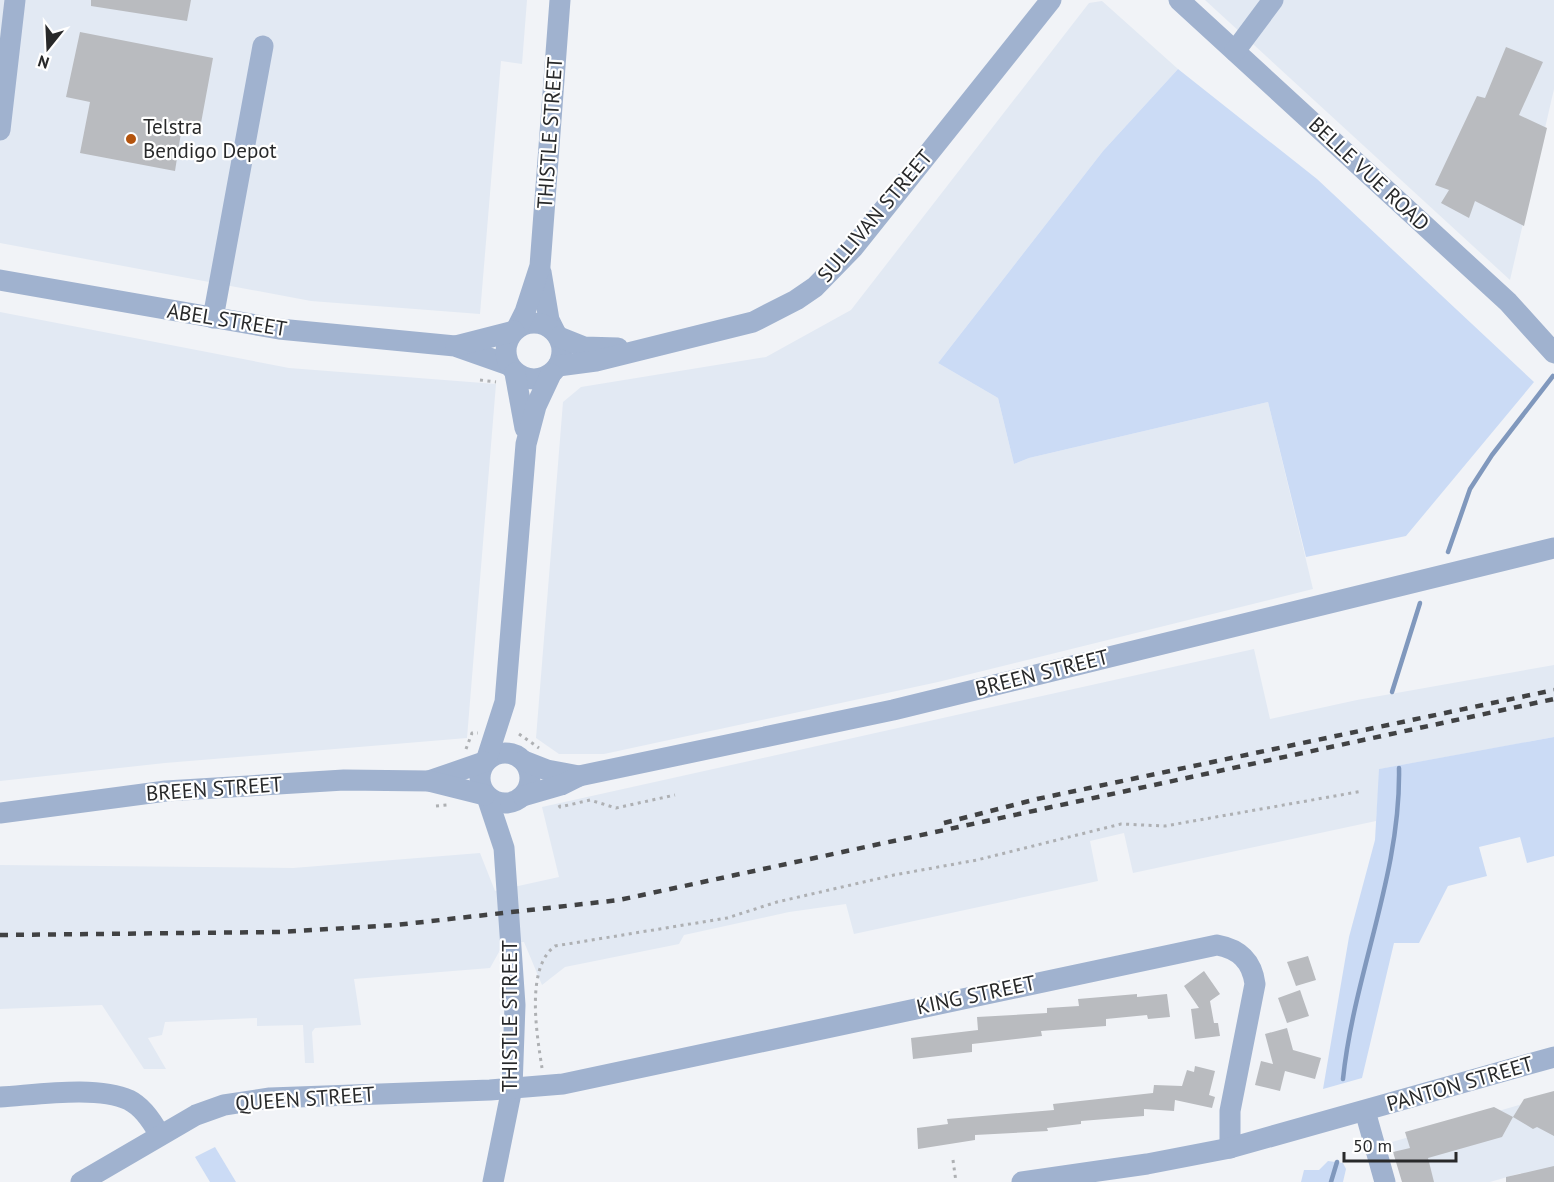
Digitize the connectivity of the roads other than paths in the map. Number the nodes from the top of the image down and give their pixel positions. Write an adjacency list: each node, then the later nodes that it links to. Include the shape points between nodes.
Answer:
1 (15, 0): 8 (street)
2 (560, 0): 9 (street, THISTLE STREET)
3 (1051, 0): 15 (street, SULLIVAN STREET, via 853,248 815,287 753,322)
4 (1179, 0): 7 (street, BELLE VUE ROAD)
5 (1273, 0): 7 (street)
6 (263, 46): 11 (street)
7 (1234, 51): 16 (street, BELLE VUE ROAD, via 1508,302)
8 (0, 130)
9 (540, 266): 12 (street, THISTLE STREET); 13 (street, THISTLE STREET, via 549,320)
10 (0, 280): 11 (street, ABEL STREET)
11 (213, 318): 14 (street, ABEL STREET, via 315,334)
12 (515, 330): 13 (street, via 532,322 549,327); 14 (street, ABEL STREET); 18 (street, via 506,347)
13 (557, 335): 15 (street, SULLIVAN STREET, via 584,347); 17 (street, via 562,347)
14 (455, 346): 18 (street, ABEL STREET)
15 (642, 348): 17 (street, SULLIVAN STREET)
16 (1554, 353)
17 (555, 370): 18 (street, via 533,380); 19 (street, via 536,406)
18 (507, 373): 19 (street)
19 (526, 444): 23 (street)
20 (1554, 534): 22 (street, BREEN STREET)
21 (1554, 548): 22 (street, BREEN STREET)
22 (1502, 560): 26 (street, BREEN STREET, via 893,710)
23 (505, 702): 24 (street); 25 (street)
24 (523, 760): 25 (street, via 507,753); 26 (street, BREEN STREET, via 547,770); 29 (street, via 530,775)
25 (485, 762): 27 (street, BREEN STREET); 28 (street, via 479,779)
26 (579, 776): 29 (street, BREEN STREET)
27 (429, 781): 28 (street, BREEN STREET); 30 (street, BREEN STREET, via 344,780 166,791)
28 (486, 796): 29 (street, via 508,803); 31 (street, THISTLE STREET)
29 (522, 797): 31 (street, THISTLE STREET)
30 (0, 813)
31 (504, 848): 33 (street, THISTLE STREET, via 515,1005)
32 (1554, 1057): 35 (street, PANTON STREET)
33 (512, 1088): 36 (street, QUEEN STREET, via 270,1098 206,1111); 37 (street, KING STREET, via 591,1078 1217,945 1244,957 1251,965 1255,984 1230,1111); 39 (street, THISTLE STREET)
34 (0, 1097): 36 (street, via 116,1095 139,1107)
35 (1365, 1111): 37 (street, PANTON STREET); 41 (street)
36 (159, 1134): 38 (street, QUEEN STREET)
37 (1230, 1148): 40 (street, PANTON STREET)
38 (81, 1182)
39 (493, 1182)
40 (1022, 1182)
41 (1385, 1182)

